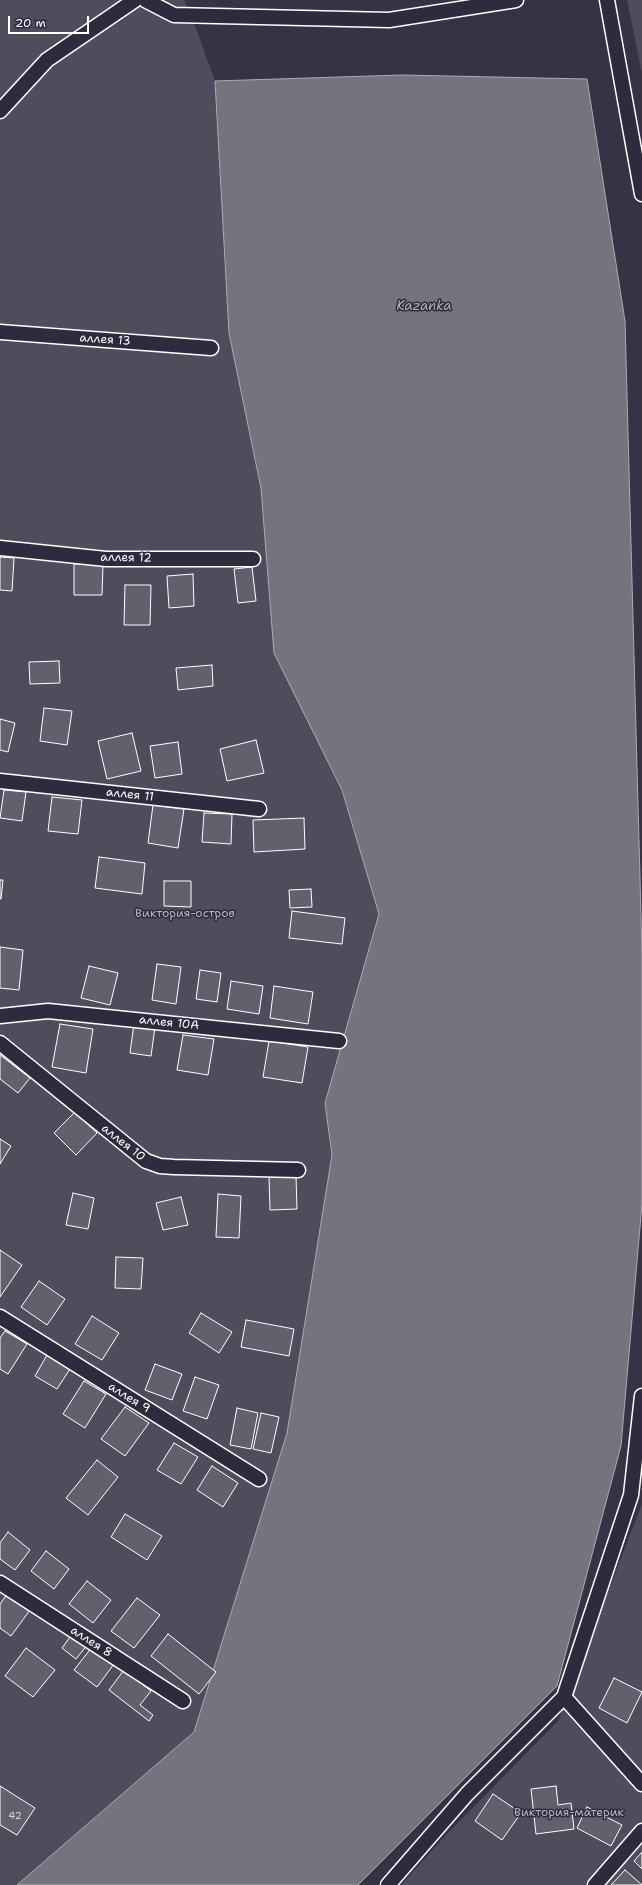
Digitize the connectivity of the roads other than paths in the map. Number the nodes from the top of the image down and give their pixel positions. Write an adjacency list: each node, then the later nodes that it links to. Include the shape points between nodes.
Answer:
1 (135, 0): 5 (lane, via 46,60)
2 (145, 0): 3 (lane, via 174,15 389,20)
3 (516, 0)
4 (607, 0): 6 (lane)
5 (0, 111)
6 (642, 194)
7 (0, 332): 8 (lane, аллея 13)
8 (211, 348)
9 (0, 548): 10 (lane, аллея 12, via 106,559)
10 (253, 559)
11 (0, 781): 12 (lane, аллея 11)
12 (259, 808)
13 (0, 1016): 14 (lane, аллея 10А, via 48,1011)
14 (339, 1041)
15 (0, 1043): 16 (lane, аллея 10, via 146,1161 174,1168)
16 (298, 1170)
17 (0, 1317): 19 (lane, аллея 9)
18 (642, 1396): 21 (lane, via 631,1495)
19 (259, 1479)
20 (0, 1583): 22 (lane, аллея 8)
21 (564, 1697): 23 (lane); 25 (lane, via 467,1794)
22 (183, 1701)
23 (642, 1784)
24 (642, 1831): 26 (lane)
25 (388, 1885)
26 (594, 1885)

